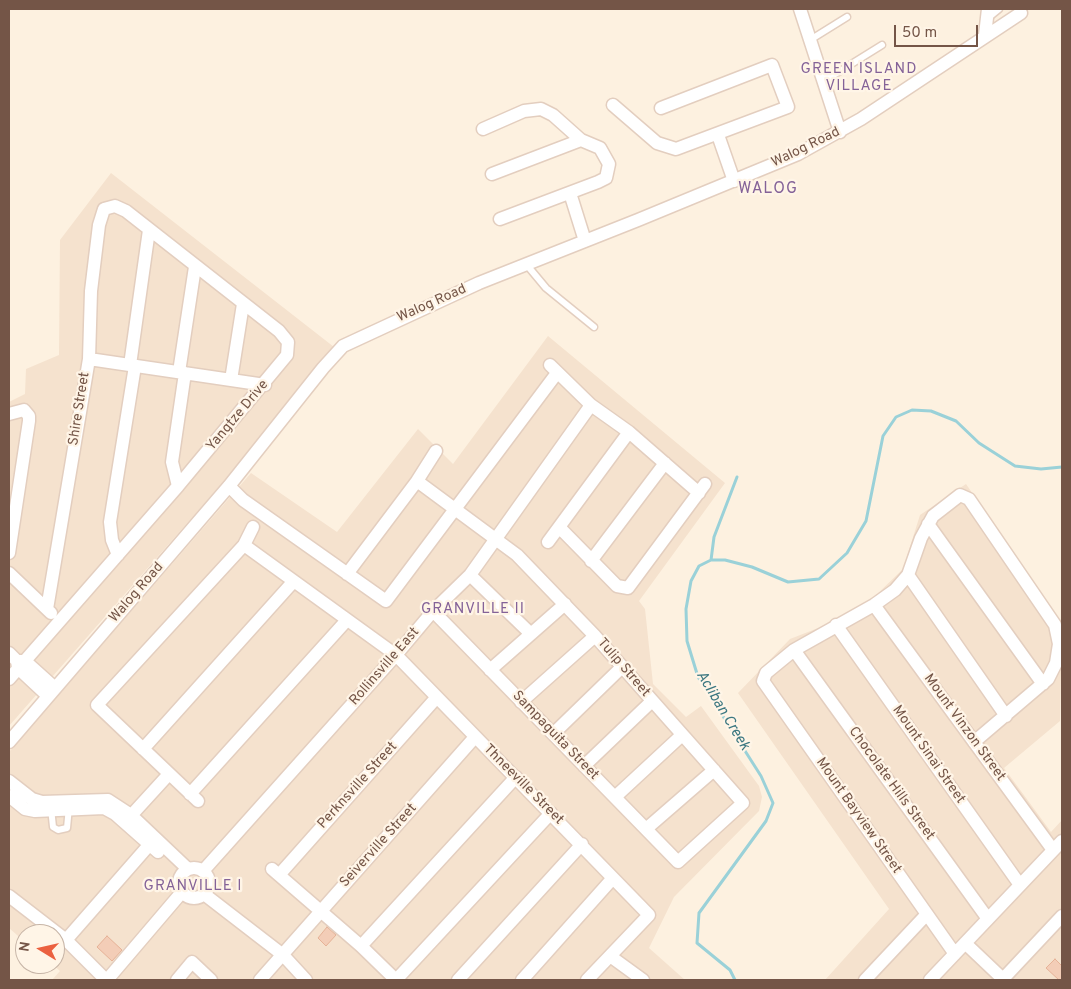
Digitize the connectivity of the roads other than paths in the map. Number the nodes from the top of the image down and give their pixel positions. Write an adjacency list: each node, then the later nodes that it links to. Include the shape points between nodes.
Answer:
1 (800, 9): 7 (street)
2 (999, 9): 4 (lane)
3 (1021, 13): 6 (street, Walog Road)
4 (988, 14): 6 (street)
5 (847, 17): 7 (lane)
6 (984, 35): 13 (street, Walog Road, via 904,92)
7 (810, 40): 9 (street)
8 (882, 45): 9 (lane)
9 (824, 81): 13 (street)
10 (613, 105): 14 (street, via 667,148 676,149)
11 (661, 108): 14 (street, via 772,66 788,107)
12 (483, 129): 15 (street, via 524,111 541,109 553,115)
13 (840, 132): 17 (street, Walog Road)
14 (718, 135): 17 (street)
15 (581, 140): 16 (street); 18 (street, via 600,148 609,164 608,172 606,178)
16 (492, 174)
17 (734, 181): 22 (street, Walog Road)
18 (570, 193): 20 (street); 22 (street)
19 (104, 209): 21 (street, Yangtze Drive, via 109,206 120,208); 27 (street, Shire Street, via 93,275)
20 (500, 219)
21 (149, 230): 24 (street, Yangtze Drive); 28 (street)
22 (585, 241): 23 (street, Walog Road)
23 (526, 264): 26 (lane, via 546,288); 39 (street, Walog Road, via 344,346)
24 (195, 267): 25 (street, Yangtze Drive); 29 (street)
25 (243, 304): 30 (street); 31 (street, Yangtze Drive, via 278,330 288,342 285,360)
26 (594, 327)
27 (88, 359): 28 (street); 57 (street, Shire Street)
28 (132, 366): 29 (street); 48 (street, via 110,522)
29 (182, 373): 30 (street); 38 (street, via 172,462)
30 (231, 380): 31 (street)
31 (265, 385): 38 (street, Yangtze Drive)
32 (592, 405): 34 (street); 40 (street, via 554,369); 44 (street, Rollinsville East)
33 (9, 414): 47 (street, via 24,410 29,416)
34 (629, 432): 36 (street); 42 (street)
35 (436, 451): 37 (street)
36 (665, 463): 49 (street); 49 (street, via 702,488 632,586 617,586)
37 (417, 481): 40 (street, Tulip Street); 51 (street)
38 (178, 486): 48 (street, Yangtze Drive)
39 (229, 486): 51 (street); 71 (street, Walog Road)
40 (455, 509): 44 (street, Tulip Street); 51 (street, via 386,601)
41 (928, 524): 53 (street); 70 (street); 70 (street, via 957,496 964,495 969,499 1055,626 1059,655 1053,672)
42 (559, 527): 45 (street); 49 (street)
43 (253, 528): 46 (street)
44 (495, 538): 52 (street, Rollinsville East); 55 (street, Tulip Street)
45 (548, 542)
46 (244, 545): 54 (street, Thneeville Street); 81 (street, via 97,705)
47 (9, 553)
48 (118, 555): 59 (street, Yangtze Drive)
49 (591, 561)
50 (9, 574): 57 (street)
51 (347, 574)
52 (470, 574): 58 (street, Rollinsville East); 62 (street)
53 (908, 575): 56 (street, via 895,590); 75 (street)
54 (293, 582): 60 (street, Thneeville Street); 81 (street)
55 (565, 604): 62 (street); 63 (street, Tulip Street)
56 (874, 605): 61 (street); 80 (street, Mount Vinzon Street)
57 (47, 610): 59 (street)
58 (433, 611): 65 (street, Rollinsville East); 68 (street, Sampaguita Street)
59 (60, 620): 66 (street, Yangtze Drive)
60 (347, 620): 65 (street, Thneeville Street); 84 (street, via 194,798)
61 (836, 625): 64 (street); 102 (street, Mount Sinai Street)
62 (531, 634): 68 (street)
63 (595, 636): 67 (street, Tulip Street); 74 (street)
64 (794, 650): 107 (street, Mount Bayview Street, via 766,672 764,684); 109 (street, Chocolate Hills Street)
65 (396, 656): 72 (street, Thneeville Street); 100 (street, Rollinsville East)
66 (17, 661): 69 (street, Yangtze Drive); 71 (street)
67 (622, 667): 73 (street, Tulip Street); 76 (street)
68 (490, 670): 74 (street, Sampaguita Street)
69 (9, 679)
70 (1043, 684): 75 (street)
71 (52, 692): 79 (street, Walog Road)
72 (437, 697): 78 (street, Thneeville Street); 106 (street, Perknsville Street, via 276,872)
73 (652, 701): 77 (street, Tulip Street); 82 (street)
74 (521, 702): 76 (street, Sampaguita Street)
75 (1006, 716): 80 (street)
76 (553, 734): 82 (street, Sampaguita Street)
77 (682, 735): 83 (street, Tulip Street); 88 (street)
78 (475, 737): 85 (street, Thneeville Street); 106 (street, Seiverville Street)
79 (9, 742)
80 (974, 742): 97 (street, Mount Vinzon Street)
81 (143, 749): 84 (street)
82 (584, 766): 88 (street, Sampaguita Street)
83 (714, 770): 93 (street); 98 (street, Tulip Street, via 744,803)
84 (169, 774): 92 (street)
85 (516, 777): 91 (street, Thneeville Street); 112 (street)
86 (9, 781): 90 (street, via 32,799)
87 (9, 796): 90 (street, via 25,809)
88 (615, 797): 93 (street, Sampaguita Street)
89 (69, 806): 90 (street); 90 (lane, via 67,828 58,830 53,827); 92 (street, via 104,808)
90 (51, 807)
91 (551, 813): 96 (street, Thneeville Street); 121 (street)
92 (128, 819): 95 (street); 99 (street)
93 (646, 830): 98 (street, Sampaguita Street)
94 (1062, 841): 97 (street)
95 (150, 844): 99 (street); 110 (street)
96 (582, 844): 101 (street, Thneeville Street); 122 (street)
97 (1053, 850): 102 (street)
98 (678, 862)
99 (185, 871): 100 (street, via 196,868); 103 (street, via 179,885)
100 (203, 872): 104 (street, via 208,882)
101 (613, 878): 115 (street, Thneeville Street, via 649,915); 123 (street)
102 (1020, 885): 109 (street)
103 (182, 892): 104 (street, via 192,898); 116 (street)
104 (204, 894): 114 (street)
105 (9, 896): 110 (street)
106 (320, 911): 112 (street); 114 (street, Seiverville Street)
107 (927, 914): 113 (street, Mount Bayview Street); 126 (street)
108 (1062, 916): 128 (street)
109 (988, 919): 111 (street)
110 (66, 940): 116 (street)
111 (965, 943): 113 (street); 128 (street)
112 (361, 946): 121 (street)
113 (955, 954): 127 (street)
114 (283, 956): 119 (street, Seiverville Street); 120 (street)
115 (610, 956): 124 (street); 125 (street)
116 (106, 980)
117 (177, 980): 118 (street, via 192,962)
118 (211, 980)
119 (260, 980)
120 (306, 980)
121 (396, 980)
122 (458, 980)
123 (522, 980)
124 (587, 980)
125 (643, 980)
126 (865, 980)
127 (930, 980)
128 (1003, 980)

